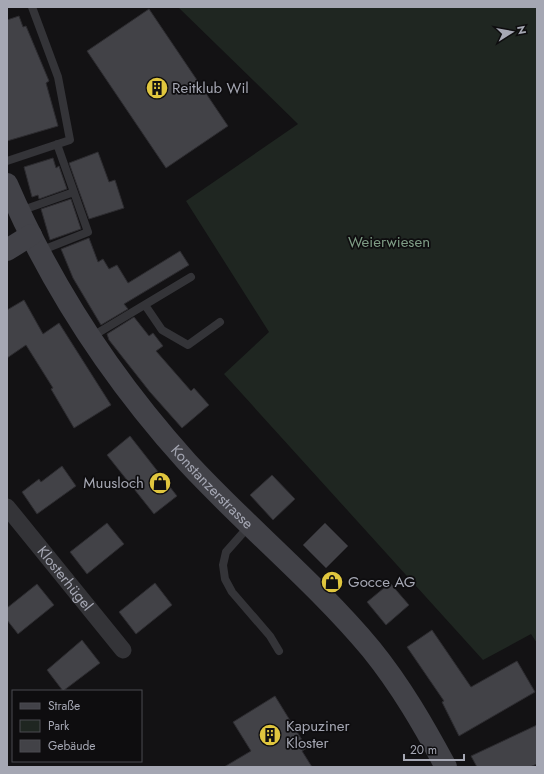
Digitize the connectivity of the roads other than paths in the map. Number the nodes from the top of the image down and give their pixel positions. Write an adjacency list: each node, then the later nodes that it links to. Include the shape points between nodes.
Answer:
1 (32, 7): 2 (lane, via 58,76 70,140)
2 (57, 144): 3 (lane); 5 (lane)
3 (7, 161)
4 (8, 188): 6 (main road, Konstanzerstrasse)
5 (74, 192): 6 (lane); 7 (lane, via 88,232)
6 (20, 211): 7 (main road, Konstanzerstrasse)
7 (35, 243): 8 (main road); 12 (main road, Konstanzerstrasse)
8 (7, 250)
9 (191, 277): 10 (lane)
10 (145, 305): 11 (lane, via 162,330 188,345); 12 (lane)
11 (220, 322)
12 (90, 338): 14 (main road, Konstanzerstrasse, via 164,436)
13 (7, 507): 15 (street, Klosterhügel)
14 (250, 525): 16 (lane, via 226,552 223,565 225,579 232,592); 17 (main road, Konstanzerstrasse, via 337,611 371,649 408,700)
15 (123, 650)
16 (279, 650)
17 (446, 767)

